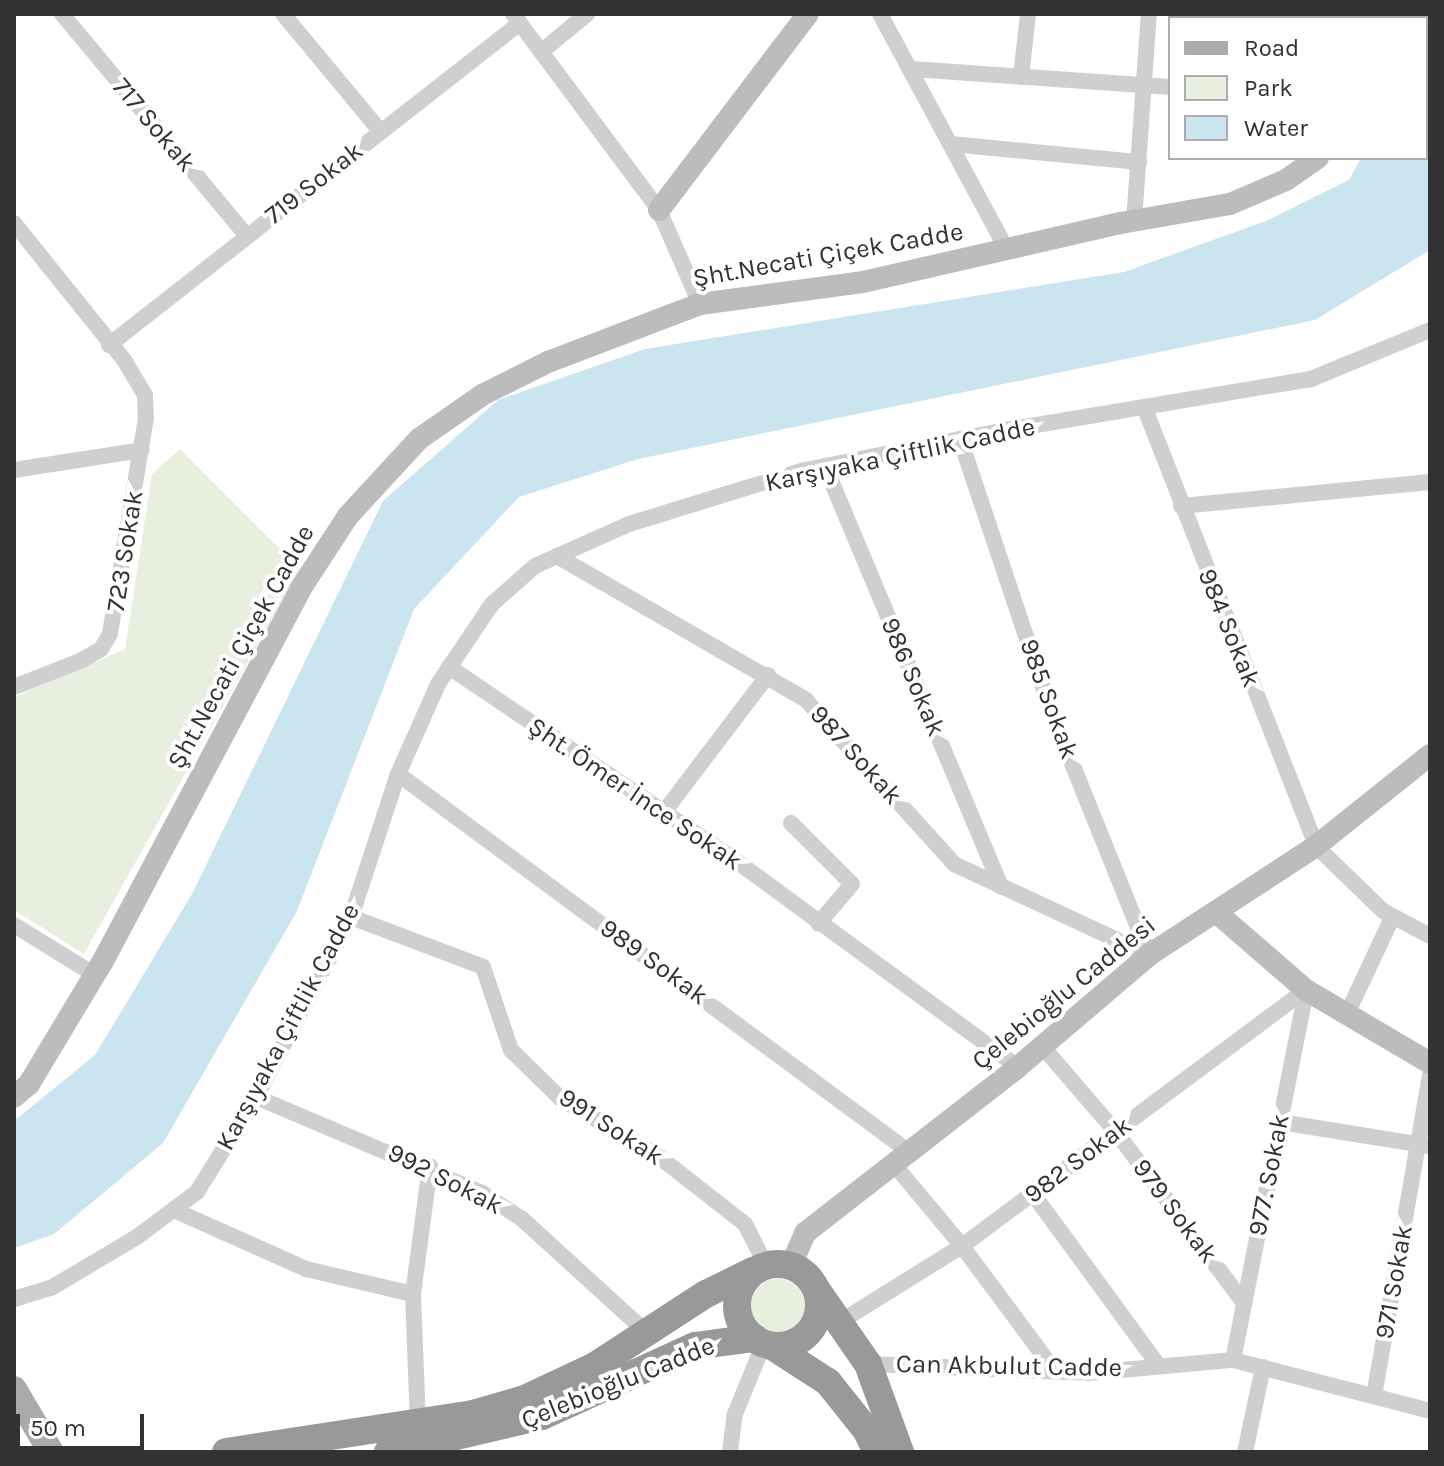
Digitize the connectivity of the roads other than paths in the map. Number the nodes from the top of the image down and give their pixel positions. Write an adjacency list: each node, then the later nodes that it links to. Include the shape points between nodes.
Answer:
1 (62, 14): 21 (street, 717 Sokak)
2 (283, 14): 14 (street)
3 (587, 14): 9 (street)
4 (808, 14): 18 (street)
5 (880, 14): 10 (street)
6 (1028, 14): 11 (street)
7 (1149, 14): 12 (street)
8 (517, 19): 9 (street); 14 (street, 719 Sokak)
9 (541, 52): 18 (street)
10 (912, 69): 11 (street); 15 (street)
11 (1021, 77): 12 (street)
12 (1146, 84): 13 (street); 17 (street)
13 (1168, 87)
14 (380, 131): 21 (street, 719 Sokak)
15 (951, 144): 17 (street); 22 (street)
16 (1315, 160): 19 (street, Şht.Necati Çiçek Cadde, via 1286,180 1230,204)
17 (1139, 162): 19 (street)
18 (659, 210): 23 (street)
19 (1134, 221): 22 (street, Şht.Necati Çiçek Cadde)
20 (14, 223): 25 (street, 723 Sokak)
21 (247, 236): 25 (street, 719 Sokak)
22 (1007, 250): 23 (street, Şht.Necati Çiçek Cadde, via 863,282)
23 (700, 304): 50 (street, Şht.Necati Çiçek Cadde, via 604,337 482,395 419,439 380,477 301,588)
24 (1430, 330): 26 (street, Karşıyaka Çiftlik Cadde, via 1311,379)
25 (109, 345): 28 (street, 723 Sokak, via 145,395)
26 (1145, 409): 27 (street, Karşıyaka Çiftlik Cadde); 32 (street, 984 Sokak)
27 (960, 439): 29 (street, Karşıyaka Çiftlik Cadde); 49 (street, 985 Sokak, via 1051,711)
28 (141, 450): 30 (street); 36 (street, 723 Sokak, via 110,634 101,649 80,661)
29 (825, 466): 33 (street, Karşıyaka Çiftlik Cadde, via 629,524); 42 (street, 986 Sokak)
30 (14, 470)
31 (1430, 482): 32 (street)
32 (1181, 506): 41 (street, 984 Sokak)
33 (557, 556): 34 (street, Karşıyaka Çiftlik Cadde, via 535,566 492,604); 35 (street, 987 Sokak)
34 (449, 667): 38 (street, Karşıyaka Çiftlik Cadde); 39 (street, Şht. Ömer İnce Sokak)
35 (768, 675): 39 (street); 42 (street, 987 Sokak, via 816,710 954,864)
36 (14, 687)
37 (1430, 755): 41 (street, Çelebioğlu Caddesi)
38 (398, 774): 44 (street, Karşıyaka Çiftlik Cadde); 62 (street, 989 Sokak)
39 (664, 812): 46 (street, Şht. Ömer İnce Sokak)
40 (791, 823): 46 (street, via 852,884)
41 (1316, 846): 43 (street, Çelebioğlu Caddesi); 45 (street)
42 (1001, 887): 49 (street, 987 Sokak)
43 (1217, 913): 49 (street, Çelebioğlu Caddesi); 51 (street)
44 (351, 917): 58 (street, Karşıyaka Çiftlik Cadde); 67 (street, 991 Sokak, via 483,967 511,1050 560,1098 658,1156 745,1224)
45 (1392, 918): 48 (street); 52 (street)
46 (818, 924): 55 (street, Şht. Ömer İnce Sokak)
47 (14, 925): 50 (street)
48 (1430, 936)
49 (1149, 955): 53 (street, Çelebioğlu Caddesi)
50 (95, 975): 57 (street, Şht.Necati Çiçek Cadde, via 29,1084)
51 (1306, 990): 52 (street); 59 (street, 977. Sokak); 60 (street, 982 Sokak)
52 (1347, 1014): 54 (street)
53 (1042, 1046): 55 (street, Çelebioğlu Caddesi); 60 (street, 979 Sokak)
54 (1430, 1063)
55 (1018, 1067): 62 (street, Çelebioğlu Caddesi)
56 (1430, 1074): 61 (street, 971 Sokak)
57 (14, 1097)
58 (256, 1097): 63 (street, 992 Sokak); 65 (street, Karşıyaka Çiftlik Cadde, via 197,1192)
59 (1280, 1122): 61 (street); 71 (street, 977. Sokak)
60 (1116, 1132): 64 (street, 982 Sokak); 71 (street, 979 Sokak)
61 (1424, 1146): 81 (street, 971 Sokak)
62 (900, 1156): 66 (street, 989 Sokak); 67 (street, Çelebioğlu Caddesi)
63 (430, 1166): 69 (street); 73 (street, 992 Sokak, via 522,1219)
64 (1033, 1194): 66 (street, 982 Sokak); 77 (street)
65 (176, 1211): 69 (street, via 306,1269); 70 (street, Karşıyaka Çiftlik Cadde, via 51,1288)
66 (962, 1246): 72 (street, 982 Sokak); 79 (street, 989 Sokak)
67 (770, 1267): 68 (highway); 73 (highway, Çelebioğlu Cadde); 74 (highway, via 744,1281 737,1306 739,1318)
68 (816, 1289): 72 (highway); 74 (highway, via 819,1313 814,1326 794,1343)
69 (413, 1294): 83 (street)
70 (14, 1299)
71 (1244, 1303): 75 (street, 977. Sokak)
72 (843, 1320): 76 (highway)
73 (646, 1332): 83 (highway, Çelebioğlu Cadde, via 556,1387 473,1414)
74 (763, 1342): 83 (highway, Çelebioğlu Cadde, via 695,1346 542,1416); 87 (street, via 735,1414); 88 (highway, via 828,1382 862,1423)
75 (1233, 1360): 77 (street, Can Akbulut Cadde); 78 (street, Can Akbulut Cadde)
76 (868, 1364): 79 (street, Can Akbulut Cadde); 89 (highway)
77 (1159, 1366): 79 (street, Can Akbulut Cadde)
78 (1263, 1367): 81 (street, Can Akbulut Cadde); 90 (street)
79 (1055, 1371)
80 (14, 1389): 84 (main road)
81 (1374, 1396): 82 (street, Can Akbulut Cadde)
82 (1430, 1411)
83 (434, 1439): 85 (highway, Çelebioğlu Cadde); 86 (highway, Çelebioğlu Cadde)
84 (51, 1452)
85 (226, 1452)
86 (388, 1452)
87 (730, 1452)
88 (877, 1452)
89 (900, 1452)
90 (1245, 1452)

